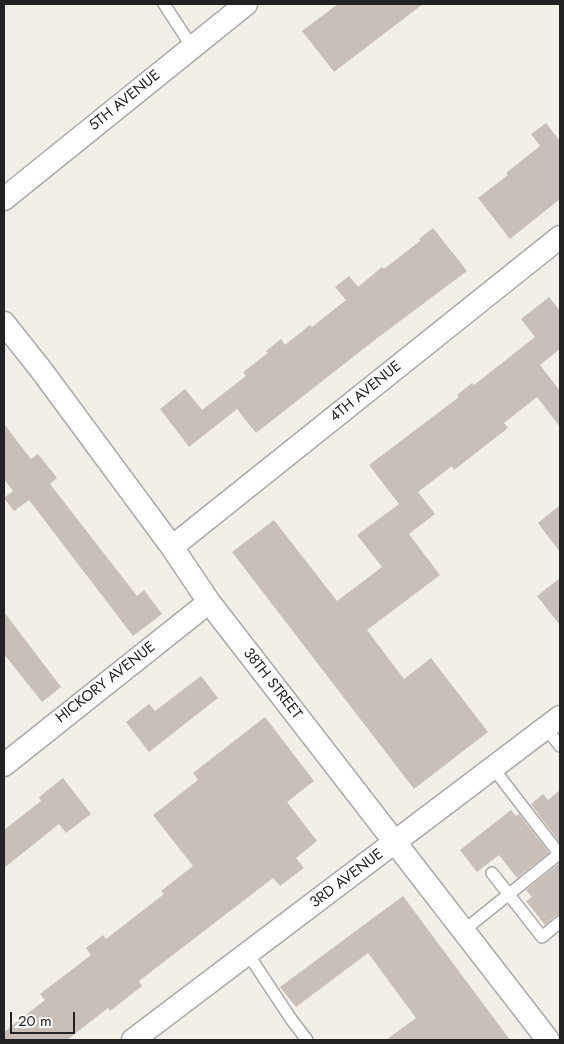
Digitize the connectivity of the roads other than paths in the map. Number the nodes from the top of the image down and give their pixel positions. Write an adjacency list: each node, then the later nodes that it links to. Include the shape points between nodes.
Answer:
1 (164, 4): 3 (lane)
2 (246, 4): 3 (street, 5TH AVENUE)
3 (192, 47): 4 (street, 5TH AVENUE)
4 (5, 196)
5 (560, 237): 7 (street, 4TH AVENUE)
6 (4, 323): 7 (street, 38TH STREET)
7 (172, 547): 8 (street, 38TH STREET)
8 (209, 602): 11 (street, HICKORY AVENUE); 13 (street, 38TH STREET)
9 (553, 722): 10 (lane); 12 (street, 3RD AVENUE)
10 (560, 746)
11 (5, 760)
12 (493, 768): 13 (street, 3RD AVENUE); 14 (lane)
13 (395, 843): 18 (street, 38TH STREET); 19 (street, 3RD AVENUE)
14 (560, 855): 16 (lane)
15 (492, 873): 16 (lane)
16 (509, 895): 17 (lane, via 542,937); 18 (lane)
17 (560, 922)
18 (463, 931): 22 (street, 38TH STREET)
19 (248, 954): 20 (street, 3RD AVENUE); 21 (lane)
20 (133, 1040)
21 (308, 1040)
22 (548, 1040)

